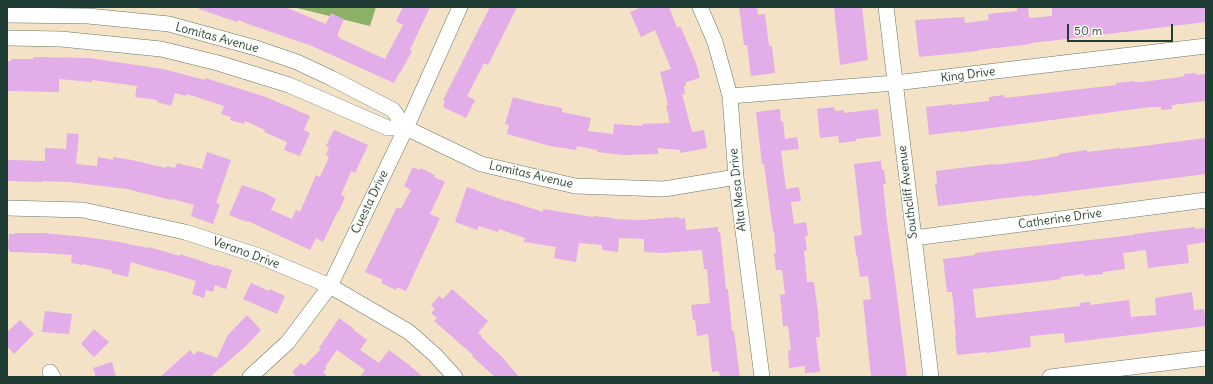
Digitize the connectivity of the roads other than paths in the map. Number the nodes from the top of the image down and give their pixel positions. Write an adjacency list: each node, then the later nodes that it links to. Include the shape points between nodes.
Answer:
1 (460, 7): 9 (street, Cuesta Drive)
2 (700, 7): 8 (street, Alta Mesa Drive, via 715,42)
3 (886, 7): 7 (street, Southcliff Avenue)
4 (7, 15): 9 (street, Lomitas Avenue, via 88,16 169,24 256,48 297,62 393,110)
5 (7, 38): 9 (street, Lomitas Avenue, via 61,39 161,49 250,72 288,85 388,128)
6 (1206, 46): 7 (street, King Drive)
7 (895, 83): 8 (street, King Drive); 13 (street, Southcliff Avenue)
8 (730, 96): 10 (street, Alta Mesa Drive)
9 (406, 128): 10 (street, Lomitas Avenue, via 481,164 575,186 664,189); 14 (street, Cuesta Drive)
10 (736, 177): 19 (street, Alta Mesa Drive)
11 (1206, 200): 13 (street, Catherine Drive)
12 (7, 208): 14 (street, Verano Drive, via 83,210 185,232 259,256)
13 (914, 238): 20 (street, Southcliff Avenue)
14 (330, 286): 17 (street, Cuesta Drive, via 288,342); 18 (street, Verano Drive, via 409,332)
15 (1206, 358): 16 (street)
16 (1082, 375): 21 (street)
17 (250, 377)
18 (455, 377)
19 (762, 377)
20 (930, 377)
21 (1050, 377)

